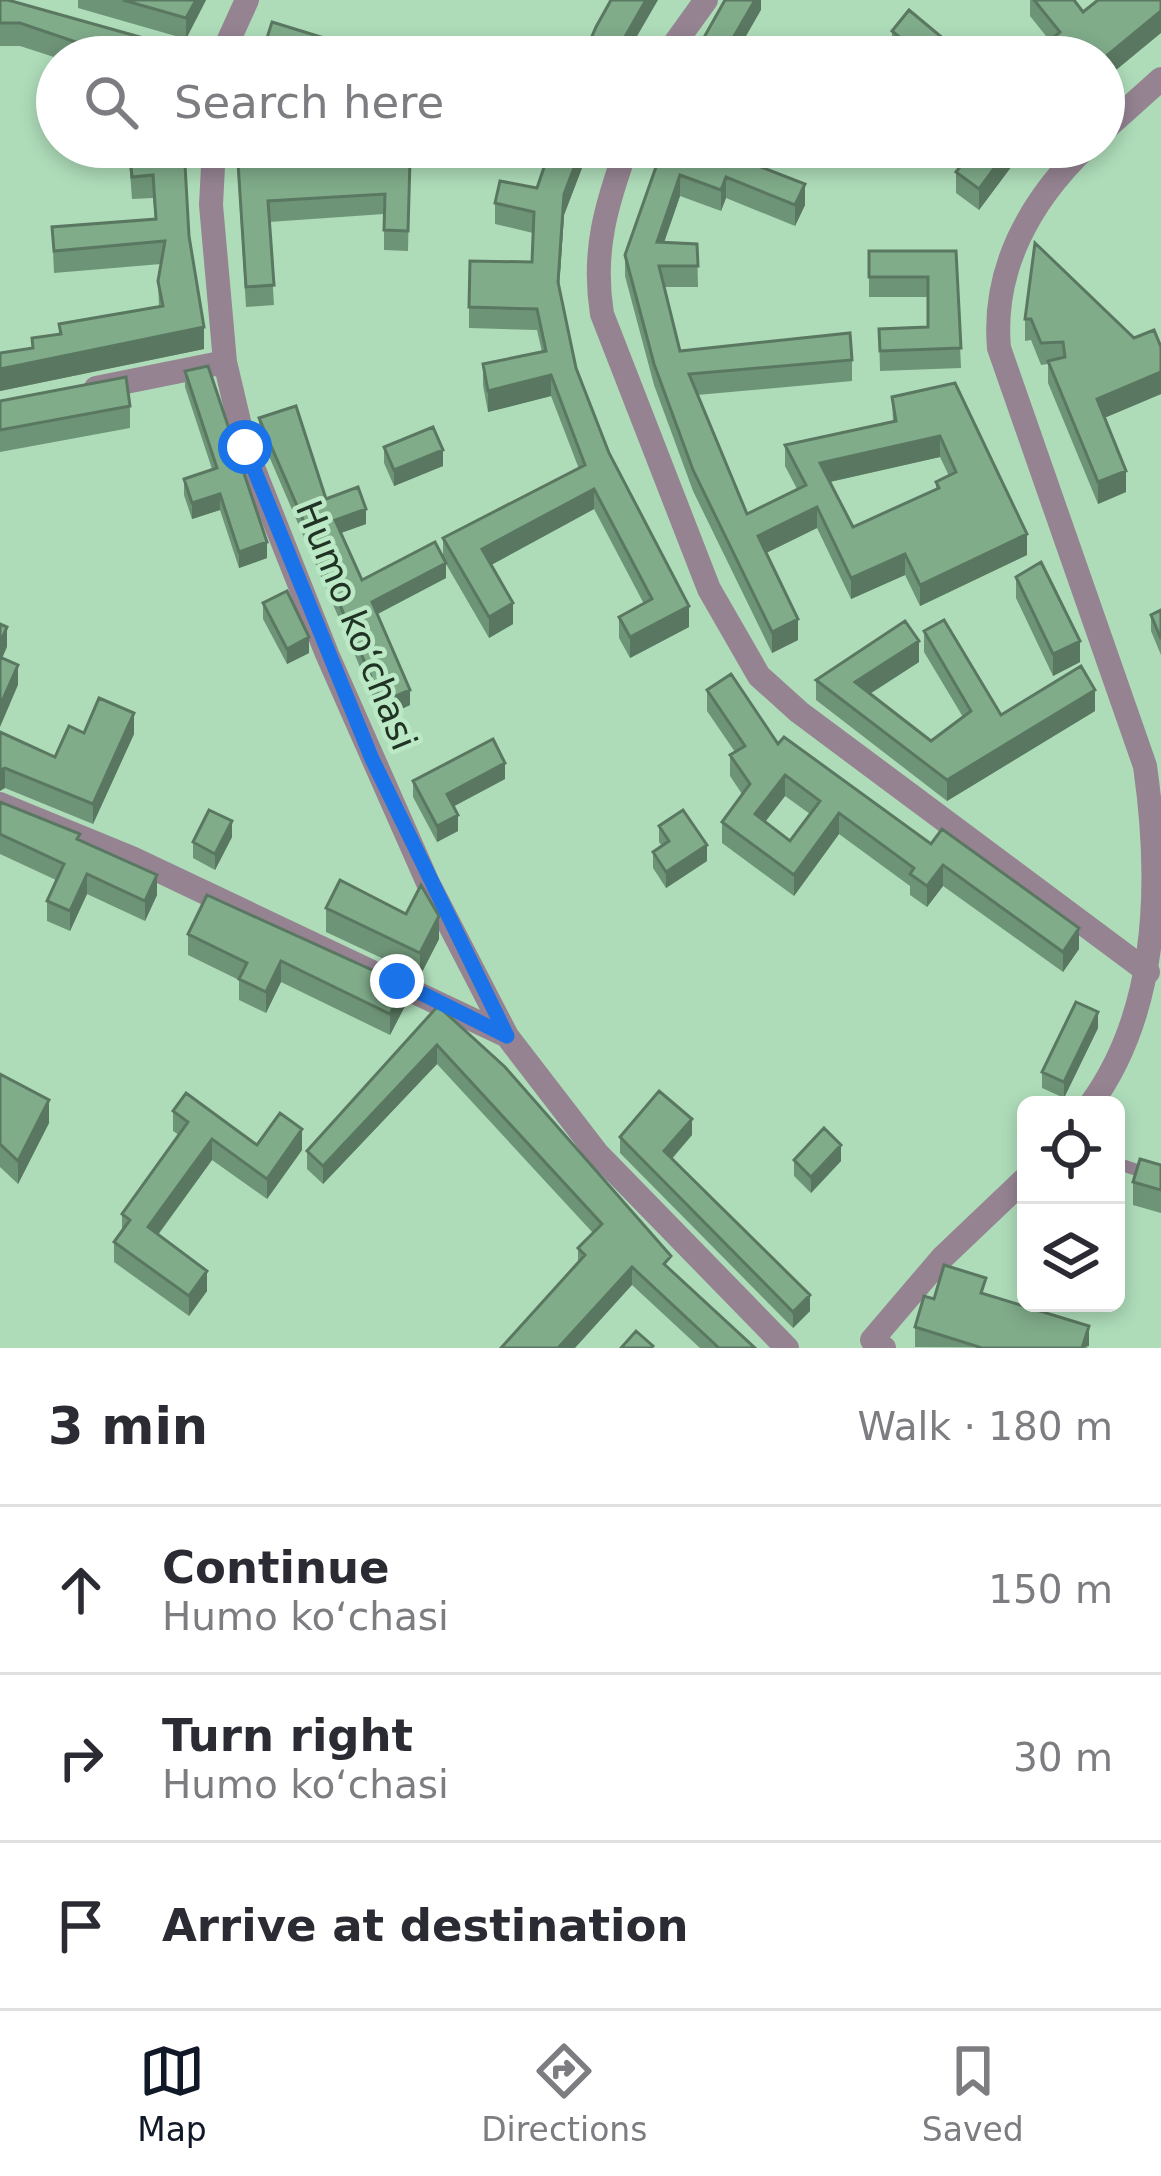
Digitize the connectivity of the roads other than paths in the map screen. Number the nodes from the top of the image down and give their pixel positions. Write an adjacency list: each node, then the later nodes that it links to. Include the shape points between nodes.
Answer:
1 (247, 0): 3 (street)
2 (706, 0): 4 (street)
3 (231, 36)
4 (680, 36)
5 (1161, 79): 6 (street)
6 (1125, 111)
7 (213, 168): 10 (street, Humo koʻchasi)
8 (620, 168): 14 (street, via 595,269 602,314 709,589 759,676)
9 (1071, 168): 13 (street, via 1012,247 998,330 1145,766)
10 (225, 362): 11 (street); 15 (street, Humo koʻchasi, via 245,447 327,654 428,884)
11 (68, 394)
12 (0, 804): 15 (street, Humo koʻchasi)
13 (1160, 894): 14 (street)
14 (1148, 973): 16 (street)
15 (507, 1036): 21 (street, Humo koʻchasi, via 597,1153)
16 (1097, 1096)
17 (1125, 1165): 18 (lane)
18 (1161, 1178)
19 (1017, 1187): 20 (street, via 942,1258)
20 (874, 1345)
21 (788, 1348)

